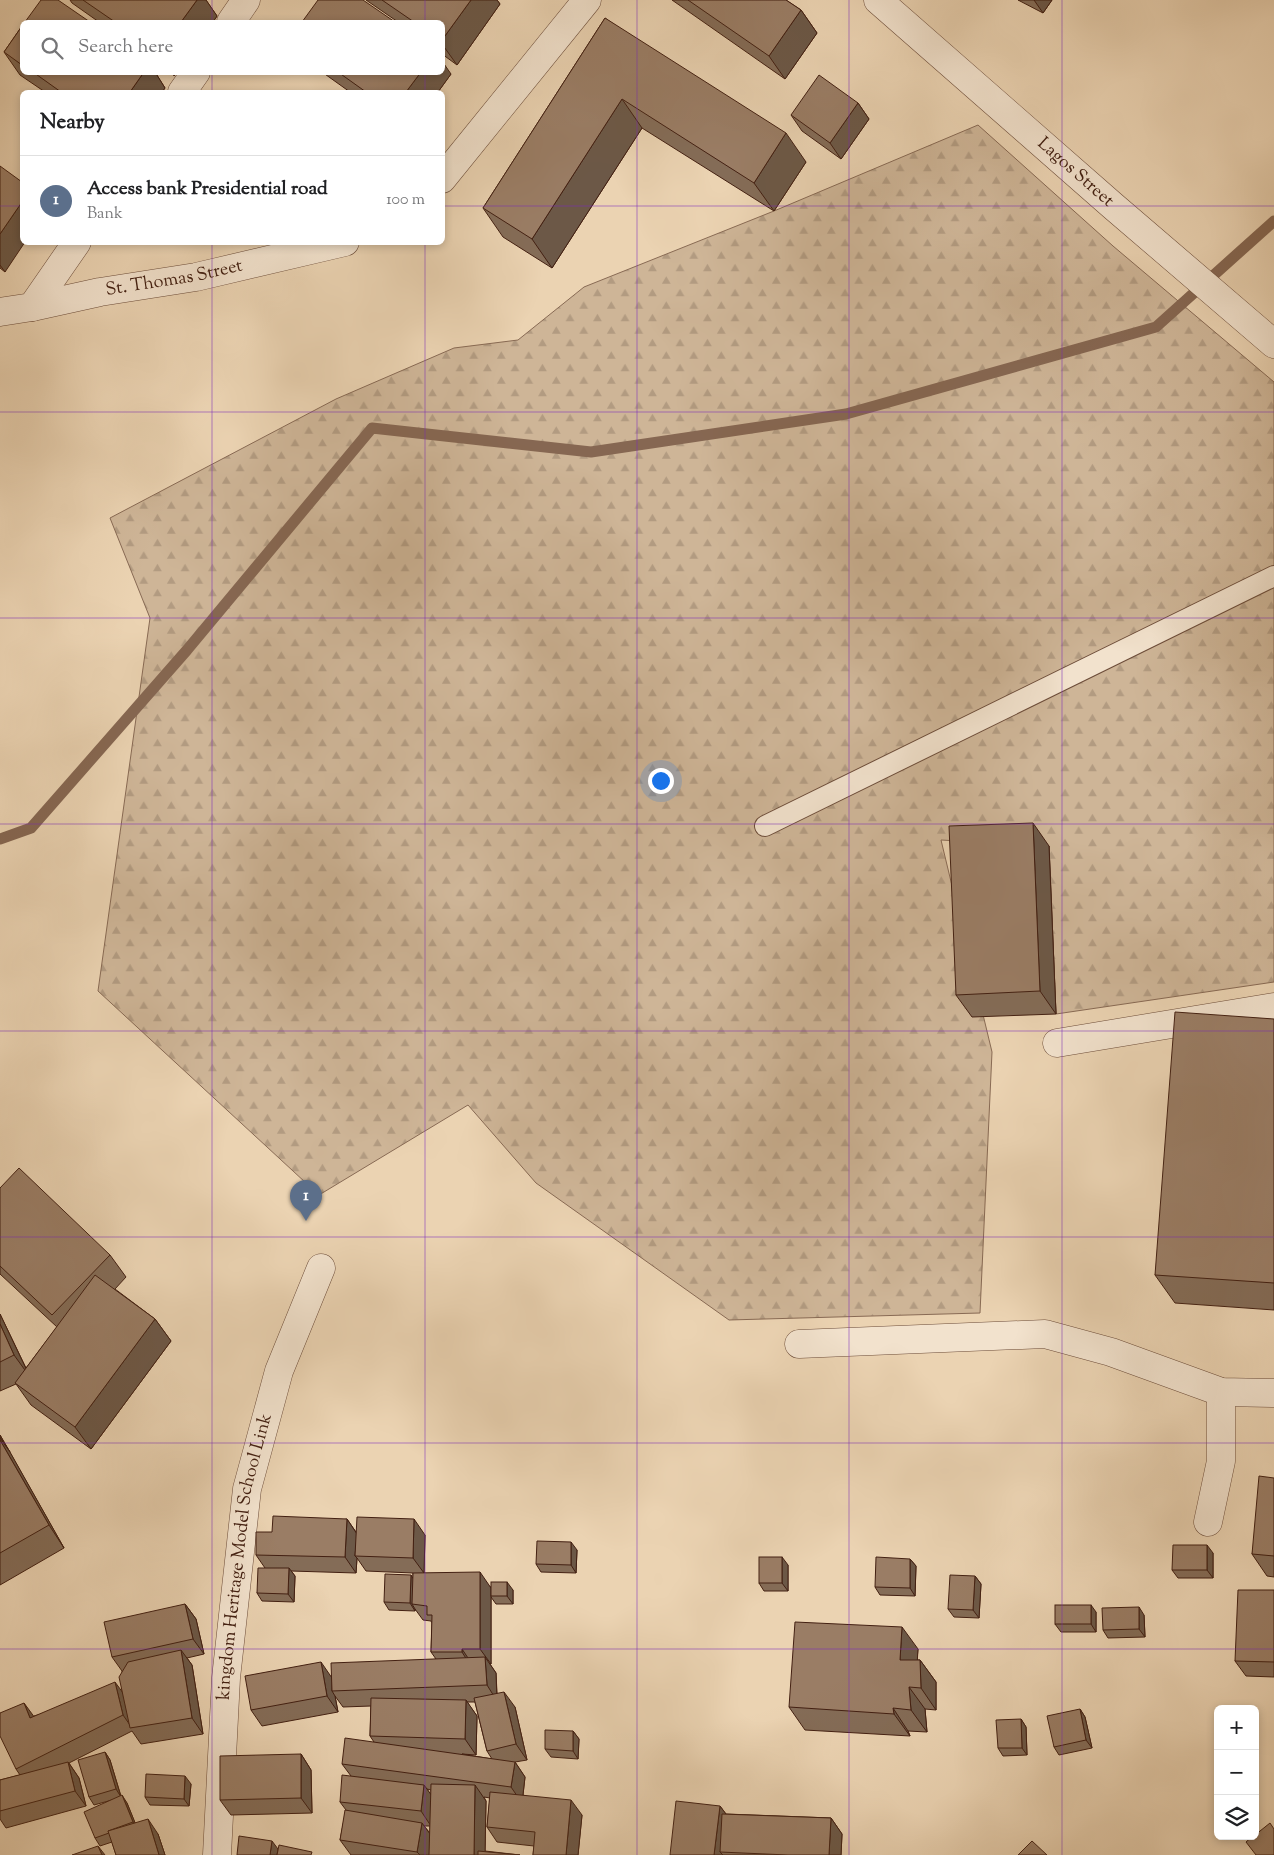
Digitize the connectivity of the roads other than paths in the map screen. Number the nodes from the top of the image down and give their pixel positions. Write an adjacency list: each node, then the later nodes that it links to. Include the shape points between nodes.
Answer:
1 (246, 0): 4 (street)
2 (587, 0): 7 (street)
3 (878, 0): 12 (street, Lagos Street)
4 (231, 20)
5 (194, 75): 6 (street)
6 (183, 90)
7 (445, 175)
8 (75, 245): 10 (street)
9 (332, 245): 10 (street, St. Thomas Street, via 196,277)
10 (32, 306): 11 (street, St. Thomas Street)
11 (0, 312)
12 (1267, 338)
13 (1274, 576): 14 (lane)
14 (765, 826)
15 (1274, 1006): 16 (street)
16 (1057, 1043)
17 (321, 1268): 22 (street, kingdom Heritage Model School Link, via 279,1371 247,1489 226,1678)
18 (799, 1344): 19 (street, via 1045,1334 1111,1352)
19 (1221, 1392): 20 (street); 21 (street, via 1221,1461)
20 (1274, 1393)
21 (1208, 1522)
22 (218, 1855)

